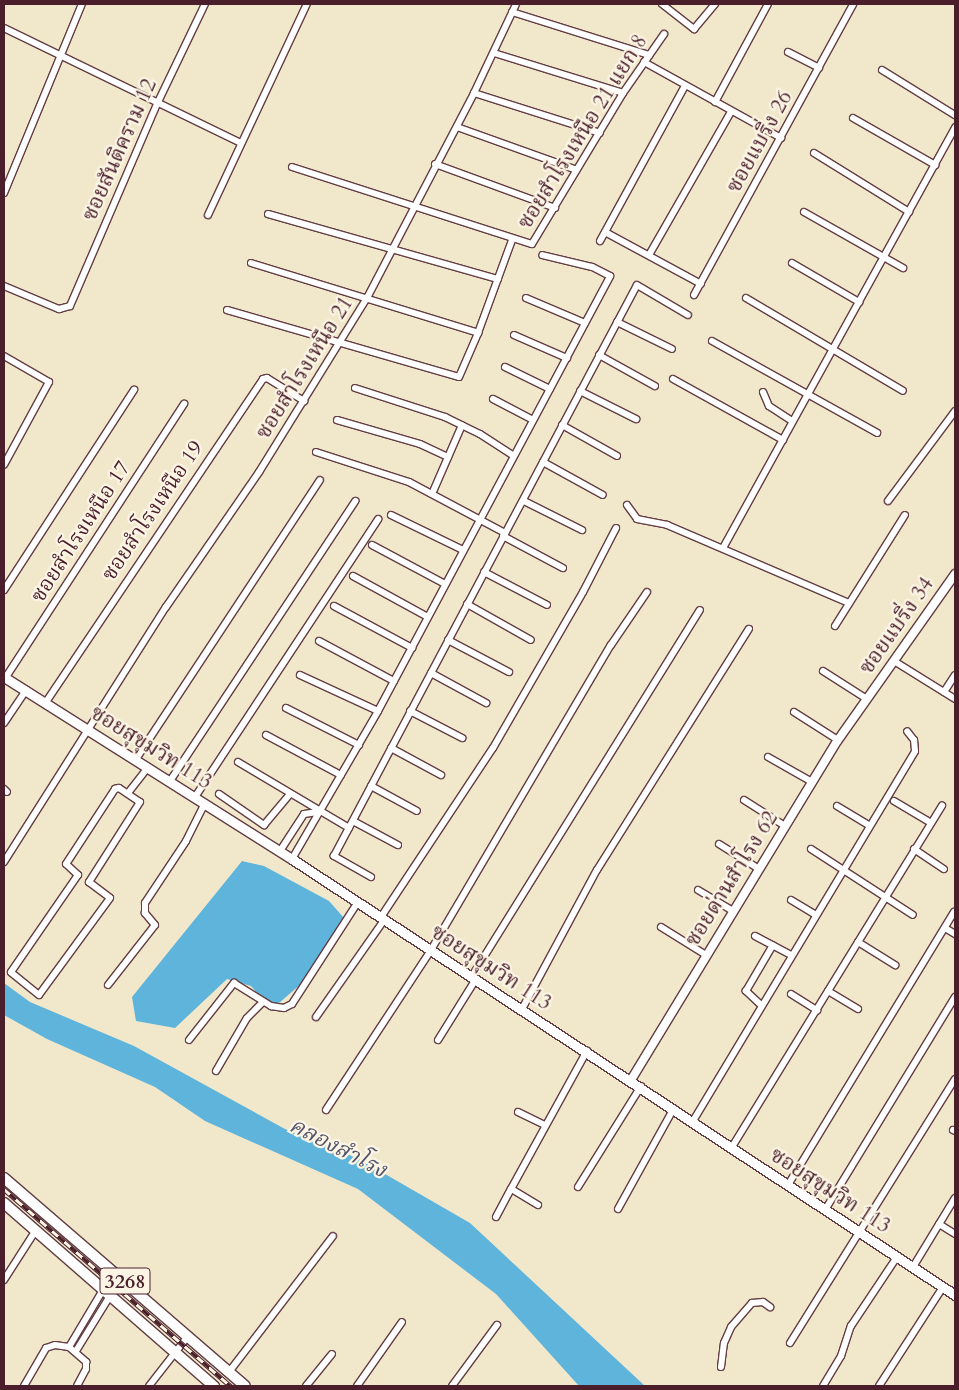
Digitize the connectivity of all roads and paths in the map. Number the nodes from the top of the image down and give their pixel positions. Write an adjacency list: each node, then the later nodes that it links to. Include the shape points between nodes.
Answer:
1 (82, 4): 15 (street)
2 (205, 4): 22 (street, ซอยสันติคราม 12)
3 (307, 4): 31 (street)
4 (516, 4): 9 (street, ซอยสำโรงเหนือ 21)
5 (662, 4): 6 (street, via 694,29)
6 (715, 4)
7 (768, 4): 23 (street)
8 (853, 4): 17 (street, ซอยแบริ่ง 26)
9 (512, 12): 13 (street, ซอยสำโรงเหนือ 21); 14 (street)
10 (4, 28): 15 (street)
11 (664, 34): 14 (street, ซอยสำโรงเหนือ 21 แยก 8)
12 (788, 52): 17 (street)
13 (494, 53): 20 (street, ซอยสำโรงเหนือ 21); 21 (street)
14 (649, 55): 16 (street, ซอยสำโรงเหนือ 21 แยก 8)
15 (60, 56): 22 (street); 37 (street)
16 (644, 62): 19 (street); 21 (street, ซอยสำโรงเหนือ 21 แยก 8)
17 (819, 68): 30 (street, ซอยแบริ่ง 26)
18 (882, 70): 25 (street)
19 (685, 86): 23 (street); 44 (street)
20 (474, 93): 27 (street, ซอยสำโรงเหนือ 21); 29 (street)
21 (623, 93): 29 (street, ซอยสำโรงเหนือ 21 แยก 8)
22 (158, 102): 31 (street); 56 (street, ซอยสันติคราม 12, via 70,306 66,310)
23 (715, 102): 24 (street)
24 (731, 112): 30 (street); 49 (street)
25 (955, 115)
26 (853, 118): 34 (street)
27 (457, 127): 33 (street, ซอยสำโรงเหนือ 21); 36 (street)
28 (955, 127): 34 (street)
29 (600, 133): 36 (street, ซอยสำโรงเหนือ 21 แยก 8)
30 (781, 138): 55 (street, ซอยแบริ่ง 26)
31 (241, 143): 43 (street)
32 (814, 153): 41 (street)
33 (435, 164): 38 (street, ซอยสำโรงเหนือ 21); 39 (street)
34 (935, 166): 41 (street)
35 (292, 167): 38 (street, ซอยสำโรงเหนือ 21 แยก 8)
36 (577, 170): 39 (street, ซอยสำโรงเหนือ 21 แยก 8)
37 (4, 193)
38 (413, 207): 45 (street, ซอยสำโรงเหนือ 21 แยก 8); 47 (street, ซอยสำโรงเหนือ 21)
39 (555, 208): 45 (street, ซอยสำโรงเหนือ 21 แยก 8, via 534,243 528,245)
40 (804, 212): 50 (street)
41 (909, 212): 50 (street)
42 (268, 214): 47 (street)
43 (208, 215)
44 (605, 232): 46 (street); 49 (street)
45 (512, 240): 54 (street)
46 (600, 241)
47 (392, 251): 54 (street); 58 (street, ซอยสำโรงเหนือ 21)
48 (542, 255): 65 (street, via 592,267 610,276)
49 (649, 255): 55 (street)
50 (884, 256): 53 (street); 61 (street)
51 (251, 263): 58 (street)
52 (792, 263): 61 (street)
53 (903, 268)
54 (498, 279): 66 (street)
55 (701, 284): 57 (street, ซอยแบริ่ง 26)
56 (4, 286)
57 (694, 295)
58 (367, 298): 66 (street); 69 (street, ซอยสำโรงเหนือ 21)
59 (526, 298): 65 (street)
60 (746, 298): 71 (street)
61 (859, 302): 71 (street)
62 (227, 310): 69 (street)
63 (688, 315): 64 (street, via 636,285)
64 (617, 322): 70 (street); 72 (street)
65 (585, 323): 74 (street)
66 (478, 333): 69 (street, via 462,374 454,377)
67 (514, 335): 74 (street)
68 (712, 341): 84 (street)
69 (339, 345): 86 (street, ซอยสำโรงเหนือ 21)
70 (672, 349)
71 (833, 350): 82 (street); 84 (street)
72 (599, 355): 77 (street); 81 (street)
73 (4, 356): 102 (street, via 46,378 48,387)
74 (566, 358): 79 (street)
75 (505, 367): 79 (street)
76 (673, 379): 96 (street)
77 (655, 386)
78 (354, 388): 93 (street)
79 (550, 389): 91 (street)
80 (134, 390): 125 (street)
81 (580, 391): 89 (street); 94 (street)
82 (903, 391)
83 (763, 392): 92 (street, via 769,406)
84 (807, 395): 92 (street); 95 (street)
85 (493, 399): 91 (street)
86 (304, 401): 151 (street, ซอยสำโรงเหนือ 19, via 267,378 263,379); 158 (street, ซอยสำโรงเหนือ 21, via 166,607)
87 (184, 404): 145 (street, ซอยสำโรงเหนือ 17)
88 (955, 411): 106 (street)
89 (636, 419)
90 (337, 420): 100 (street, via 420,444)
91 (533, 420): 98 (street)
92 (792, 421): 96 (street)
93 (462, 425): 98 (street); 100 (street)
94 (562, 425): 99 (street); 101 (street)
95 (877, 433)
96 (783, 440): 118 (street)
97 (316, 452): 104 (street, via 409,482)
98 (514, 456): 113 (street)
99 (618, 456)
100 (448, 457): 104 (street)
101 (542, 462): 105 (street); 108 (street)
102 (4, 465)
103 (320, 480): 166 (street)
104 (432, 494): 113 (street)
105 (603, 495)
106 (888, 500)
107 (355, 501): 171 (street)
108 (524, 501): 115 (street); 116 (street)
109 (627, 505): 118 (street, via 637,519 667,525)
110 (391, 515): 119 (street)
111 (905, 515): 127 (street)
112 (378, 519): 177 (street)
113 (480, 520): 116 (street); 119 (street)
114 (616, 528): 211 (street, via 493,748)
115 (582, 530)
116 (504, 535): 120 (street); 121 (street)
117 (372, 545): 124 (street)
118 (723, 548): 127 (street)
119 (463, 550): 124 (street)
120 (563, 568)
121 (484, 572): 128 (street); 129 (street)
122 (955, 574): 139 (street, ซอยแบริ่ง 34)
123 (353, 576): 132 (street)
124 (445, 584): 132 (street)
125 (4, 590)
126 (647, 592): 218 (street, via 611,645)
127 (849, 603): 133 (street)
128 (467, 604): 135 (street); 136 (street)
129 (547, 605)
130 (334, 606): 138 (street)
131 (700, 610): 222 (street)
132 (428, 617): 138 (street)
133 (835, 626)
134 (749, 629): 229 (street, via 597,870)
135 (448, 640): 141 (street); 142 (street)
136 (531, 640)
137 (319, 641): 146 (street)
138 (412, 648): 146 (street)
139 (894, 661): 148 (street); 149 (street, ซอยแบริ่ง 34)
140 (823, 671): 149 (street)
141 (509, 672)
142 (431, 673): 152 (street); 155 (street)
143 (300, 675): 154 (street)
144 (955, 675): 148 (street)
145 (4, 678): 147 (main road, ซอยสุขุมวิท 113)
146 (394, 681): 154 (street)
147 (26, 690): 151 (main road, ซอยสุขุมวิท 113); 157 (street)
148 (944, 692): 150 (street)
149 (866, 699): 162 (street, ซอยด่านสำโรง 62)
150 (955, 699)
151 (46, 702): 158 (main road, ซอยสุขุมวิท 113)
152 (486, 703)
153 (286, 708): 163 (street)
154 (378, 711): 163 (street)
155 (410, 711): 161 (street); 164 (street)
156 (794, 712): 162 (street)
157 (4, 723)
158 (89, 730): 166 (main road, ซอยสุขุมวิท 113); 196 (street, ซอยสำโรงเหนือ 21)
159 (907, 731): 187 (street, via 914,740 914,750)
160 (266, 735): 170 (street)
161 (462, 738)
162 (838, 740): 172 (street, ซอยด่านสำโรง 62)
163 (359, 745): 170 (street)
164 (391, 748): 169 (street); 173 (street)
165 (768, 757): 172 (street)
166 (136, 759): 168 (main road, ซอยสุขุมวิท 113)
167 (238, 762): 176 (street)
168 (148, 767): 171 (main road, ซอยสุขุมวิท 113); 174 (street)
169 (442, 775)
170 (341, 776): 184 (street)
171 (170, 781): 177 (main road, ซอยสุขุมวิท 113)
172 (812, 782): 188 (street, ซอยด่านสำโรง 62)
173 (371, 786): 183 (street); 185 (street)
174 (128, 793): 200 (street, via 115,789 66,864); 202 (street, via 140,804)
175 (218, 794): 176 (street, via 264,825)
176 (290, 794): 184 (street)
177 (195, 797): 180 (main road, ซอยสุขุมวิท 113)
178 (744, 800): 188 (street)
179 (894, 801): 186 (street)
180 (205, 803): 194 (main road, ซอยสุขุมวิท 113); 223 (street, via 186,841 145,903 145,913 155,925)
181 (942, 805): 186 (street)
182 (837, 806): 187 (street)
183 (418, 811)
184 (318, 812): 189 (street); 194 (street, via 304,814); 195 (street, via 317,821)
185 (353, 820): 189 (street); 191 (street)
186 (931, 823): 192 (street)
187 (869, 825): 199 (street)
188 (785, 826): 197 (street, ซอยด่านสำโรง 62)
189 (349, 828): 201 (street, via 334,856)
190 (719, 844): 197 (street)
191 (398, 845)
192 (914, 849): 198 (street); 204 (street)
193 (811, 850): 199 (street)
194 (280, 851): 195 (main road, ซอยสุขุมวิท 113)
195 (292, 859): 206 (main road, ซอยสุขุมวิท 113)
196 (4, 862)
197 (759, 869): 207 (street, ซอยด่านสำโรง 62)
198 (944, 869)
199 (843, 870): 204 (street); 209 (street)
200 (78, 875): 202 (street); 202 (street, via 10,973 39,995 110,898)
201 (371, 877)
202 (89, 882)
203 (698, 890): 207 (street)
204 (884, 896): 210 (street); 216 (street)
205 (792, 900): 209 (street)
206 (358, 902): 211 (main road, ซอยสุขุมวิท 113); 227 (street, via 292,1004 278,1008)
207 (733, 911): 219 (street, ซอยด่านสำโรง 62)
208 (954, 912): 213 (street)
209 (814, 914): 220 (street)
210 (912, 915)
211 (383, 918): 218 (main road, ซอยสุขุมวิท 113); 232 (street)
212 (661, 927): 219 (street)
213 (945, 928): 214 (street); 247 (street)
214 (955, 934)
215 (755, 936): 217 (street)
216 (858, 942): 221 (street); 224 (street)
217 (773, 945): 220 (street); 228 (street, via 746,991)
218 (431, 950): 222 (main road, ซอยสุขุมวิท 113); 241 (street)
219 (706, 955): 238 (street, ซอยด่านสำโรง 62)
220 (791, 955): 228 (street)
221 (895, 965)
222 (474, 978): 229 (main road, ซอยสุขุมวิท 113); 234 (street)
223 (108, 985)
224 (828, 992): 230 (street); 231 (street)
225 (791, 994): 231 (street)
226 (955, 997): 254 (street)
227 (263, 1002): 233 (street, via 239,984 232,984); 236 (street, via 247,1018)
228 (761, 1005): 243 (street)
229 (522, 1009): 235 (main road, ซอยสุขุมวิท 113)
230 (858, 1009)
231 (817, 1010): 245 (street)
232 (316, 1017)
233 (189, 1040)
234 (438, 1040)
235 (587, 1051): 238 (main road, ซอยสุขุมวิท 113); 244 (street)
236 (216, 1071)
237 (955, 1079): 258 (street)
238 (632, 1080): 239 (main road, ซอยสุขุมวิท 113)
239 (641, 1086): 240 (main road, ซอยสุขุมวิท 113); 248 (street)
240 (674, 1108): 243 (main road, ซอยสุขุมวิท 113); 253 (street)
241 (326, 1110)
242 (518, 1112): 244 (street)
243 (693, 1121): 245 (main road, ซอยสุขุมวิท 113)
244 (545, 1125): 249 (street)
245 (732, 1147): 247 (main road, ซอยสุขุมวิท 113)
246 (4, 1178): 270 (main road, 3268)
247 (788, 1185): 254 (main road, ซอยสุขุมวิท 113)
248 (578, 1188)
249 (512, 1189): 252 (street); 255 (street)
250 (955, 1198): 256 (street)
251 (4, 1203): 257 (main road, 3268)
252 (538, 1205)
253 (618, 1209)
254 (825, 1210): 258 (main road, ซอยสุขุมวิท 113)
255 (496, 1217)
256 (939, 1224): 259 (street); 262 (street)
257 (36, 1230): 263 (street); 265 (main road, 3268)
258 (859, 1231): 261 (main road, ซอยสุขุมวิท 113); 271 (street)
259 (955, 1234)
260 (333, 1236): 276 (street)
261 (897, 1257): 262 (main road, ซอยสุขุมวิท 113); 285 (street, via 851,1326 841,1356)
262 (912, 1267): 264 (main road, ซอยสุขุมวิท 113)
263 (4, 1280)
264 (943, 1287): 266 (main road, ซอยสุขุมวิท 113); 286 (street)
265 (107, 1293): 272 (street); 273 (main road, 3268)
266 (955, 1295)
267 (770, 1307): 275 (street, via 763,1302 752,1303 731,1326 724,1343)
268 (402, 1322): 283 (street)
269 (497, 1325): 284 (street)
270 (188, 1336): 273 (street); 276 (main road, 3268)
271 (790, 1343)
272 (73, 1349): 277 (street, via 54,1345 46,1348); 278 (street, via 87,1366)
273 (175, 1352): 279 (street); 280 (main road, 3268)
274 (332, 1354): 282 (street)
275 (721, 1367)
276 (229, 1372): 281 (main road, 3268)
277 (24, 1386)
278 (76, 1386)
279 (149, 1386)
280 (214, 1386)
281 (245, 1386)
282 (306, 1386)
283 (357, 1386)
284 (452, 1386)
285 (824, 1386)
286 (879, 1386)

